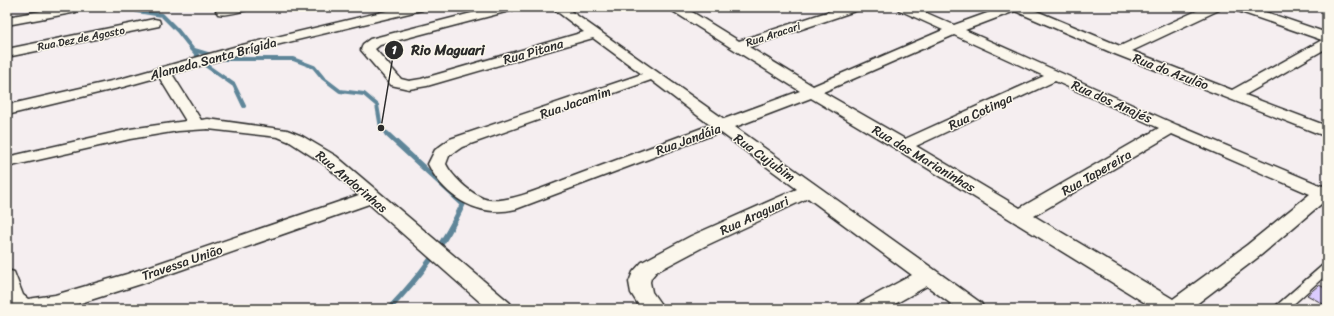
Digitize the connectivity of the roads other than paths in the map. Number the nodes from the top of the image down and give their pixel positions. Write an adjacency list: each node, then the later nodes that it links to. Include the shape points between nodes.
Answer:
1 (242, 7): 12 (street)
2 (418, 7): 27 (street, Alameda Santa Brígida, via 239,50 123,83)
3 (509, 7): 16 (street, Rua Pitana, via 410,32 376,42 368,47 396,82 414,84)
4 (557, 7): 16 (street, Rua Cujubim)
5 (675, 7): 19 (street, Rua das Marianinhas)
6 (854, 7): 19 (street, Rua Aracari)
7 (903, 7): 15 (street, Rua dos Anajés)
8 (1015, 7): 15 (street, Rua Jandáia); 20 (street, Rua do Azulão)
9 (1215, 7): 20 (street)
10 (1239, 7): 17 (street)
11 (72, 9): 13 (street)
12 (222, 11)
13 (7, 21)
14 (154, 23): 21 (street, Rua Dez de Agosto)
15 (954, 30): 24 (street, Rua dos Anajés); 25 (street, Rua Jandáia)
16 (593, 34): 22 (street, Rua Cujubim)
17 (1327, 37)
18 (1327, 42): 26 (street)
19 (738, 46): 25 (street, Rua das Marianinhas)
20 (1120, 51): 26 (street, Rua do Azulão)
21 (7, 53)
22 (653, 75): 29 (street, Rua Cujubim); 30 (street, Rua Jacamim)
23 (166, 76): 28 (street)
24 (1055, 76): 31 (street, Rua dos Anajés); 33 (street, Rua Cotinga)
25 (812, 92): 29 (street, Rua Jandáia); 33 (street, Rua das Marianinhas)
26 (1233, 95): 32 (street, Rua do Azulão)
27 (7, 110)
28 (196, 124): 34 (street, Rua Andorinhas, via 130,134); 37 (street, Rua Andorinhas, via 250,128 289,136 330,160)
29 (723, 126): 30 (street, Rua Jandáia, via 526,199 490,207 471,200 441,173 436,164 441,154 451,146); 35 (street, Rua Cujubim)
30 (496, 128)
31 (1171, 128): 36 (street, Rua dos Anajés); 38 (street, Rua Tapereira)
32 (1327, 132)
33 (904, 146): 38 (street, Rua das Marianinhas)
34 (7, 162)
35 (810, 190): 40 (street, Rua Cujubim); 43 (street, Rua Araguari, via 698,241 642,272 639,287)
36 (1325, 192): 46 (street)
37 (372, 197): 41 (street, Travessa União, via 134,279 55,303 24,307 14,300); 42 (street, Rua Andorinhas)
38 (1020, 216): 46 (street, Rua das Marianinhas)
39 (1327, 268): 47 (lane)
40 (928, 276): 44 (street); 45 (street, Rua Cujubim)
41 (7, 277)
42 (502, 309)
43 (653, 309)
44 (868, 309)
45 (973, 309)
46 (1173, 309)
47 (1280, 309)

